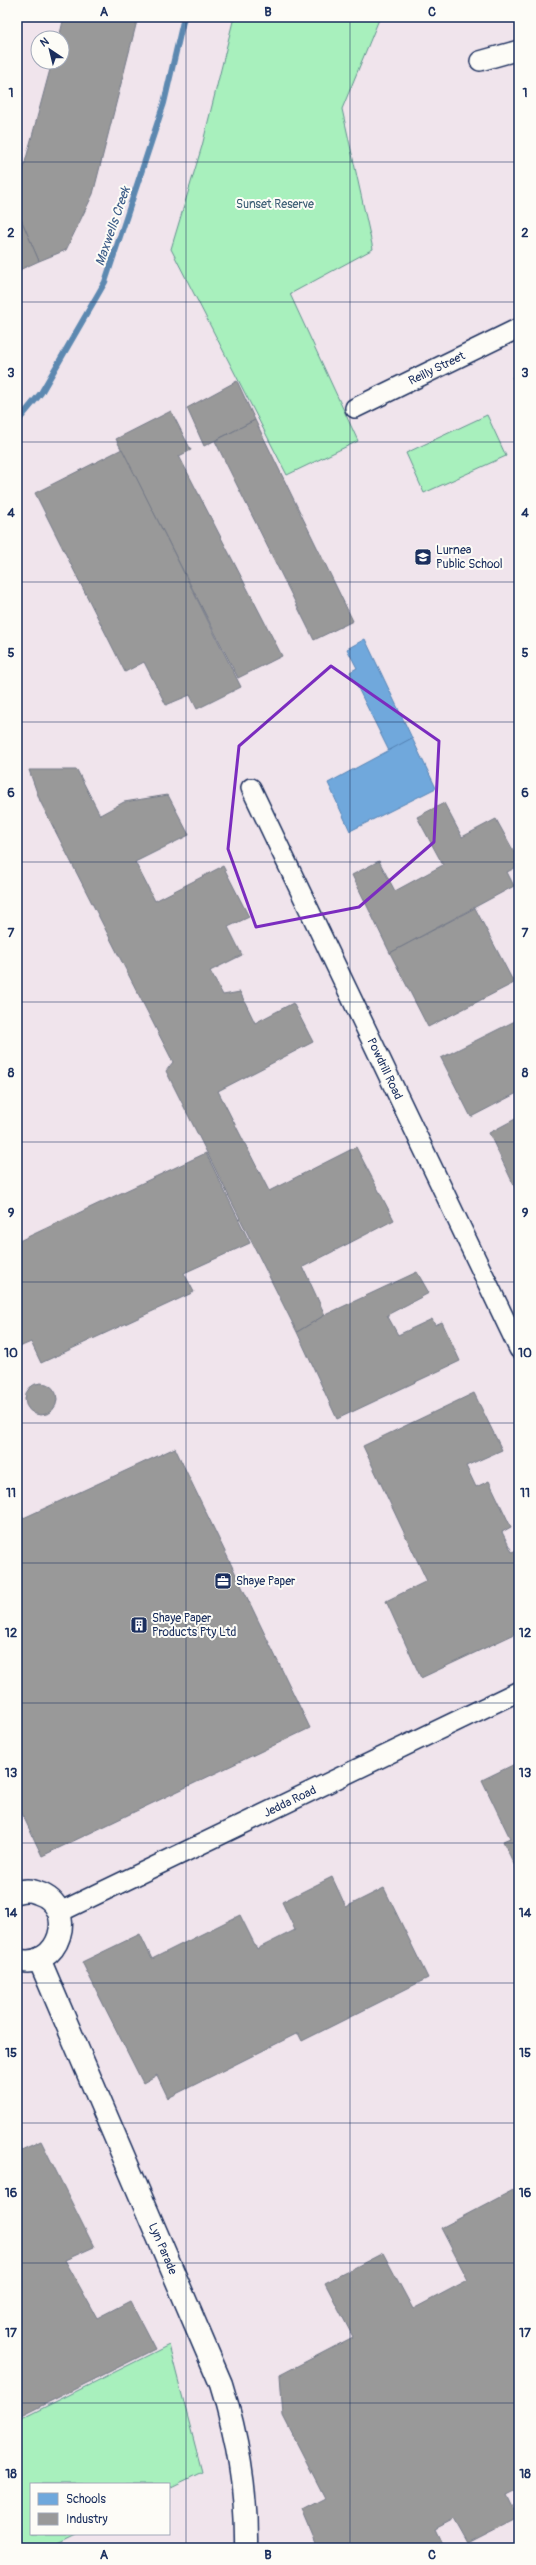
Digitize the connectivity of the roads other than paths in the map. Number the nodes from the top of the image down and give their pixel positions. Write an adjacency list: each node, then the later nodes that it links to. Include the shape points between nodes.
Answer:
1 (519, 50): 2 (street)
2 (480, 61)
3 (519, 328): 4 (street, Reilly Street)
4 (355, 408)
5 (251, 788): 6 (street, Powdrill Road)
6 (519, 1349)
7 (519, 1691): 9 (street, Jedda Road)
8 (17, 1892): 9 (street, via 33,1891 44,1895)
9 (60, 1912): 10 (street, via 61,1935 53,1949)
10 (39, 1959): 11 (street); 12 (street, Lyn Parade, via 221,2384 234,2426 243,2474)
11 (17, 1960)
12 (246, 2548)

